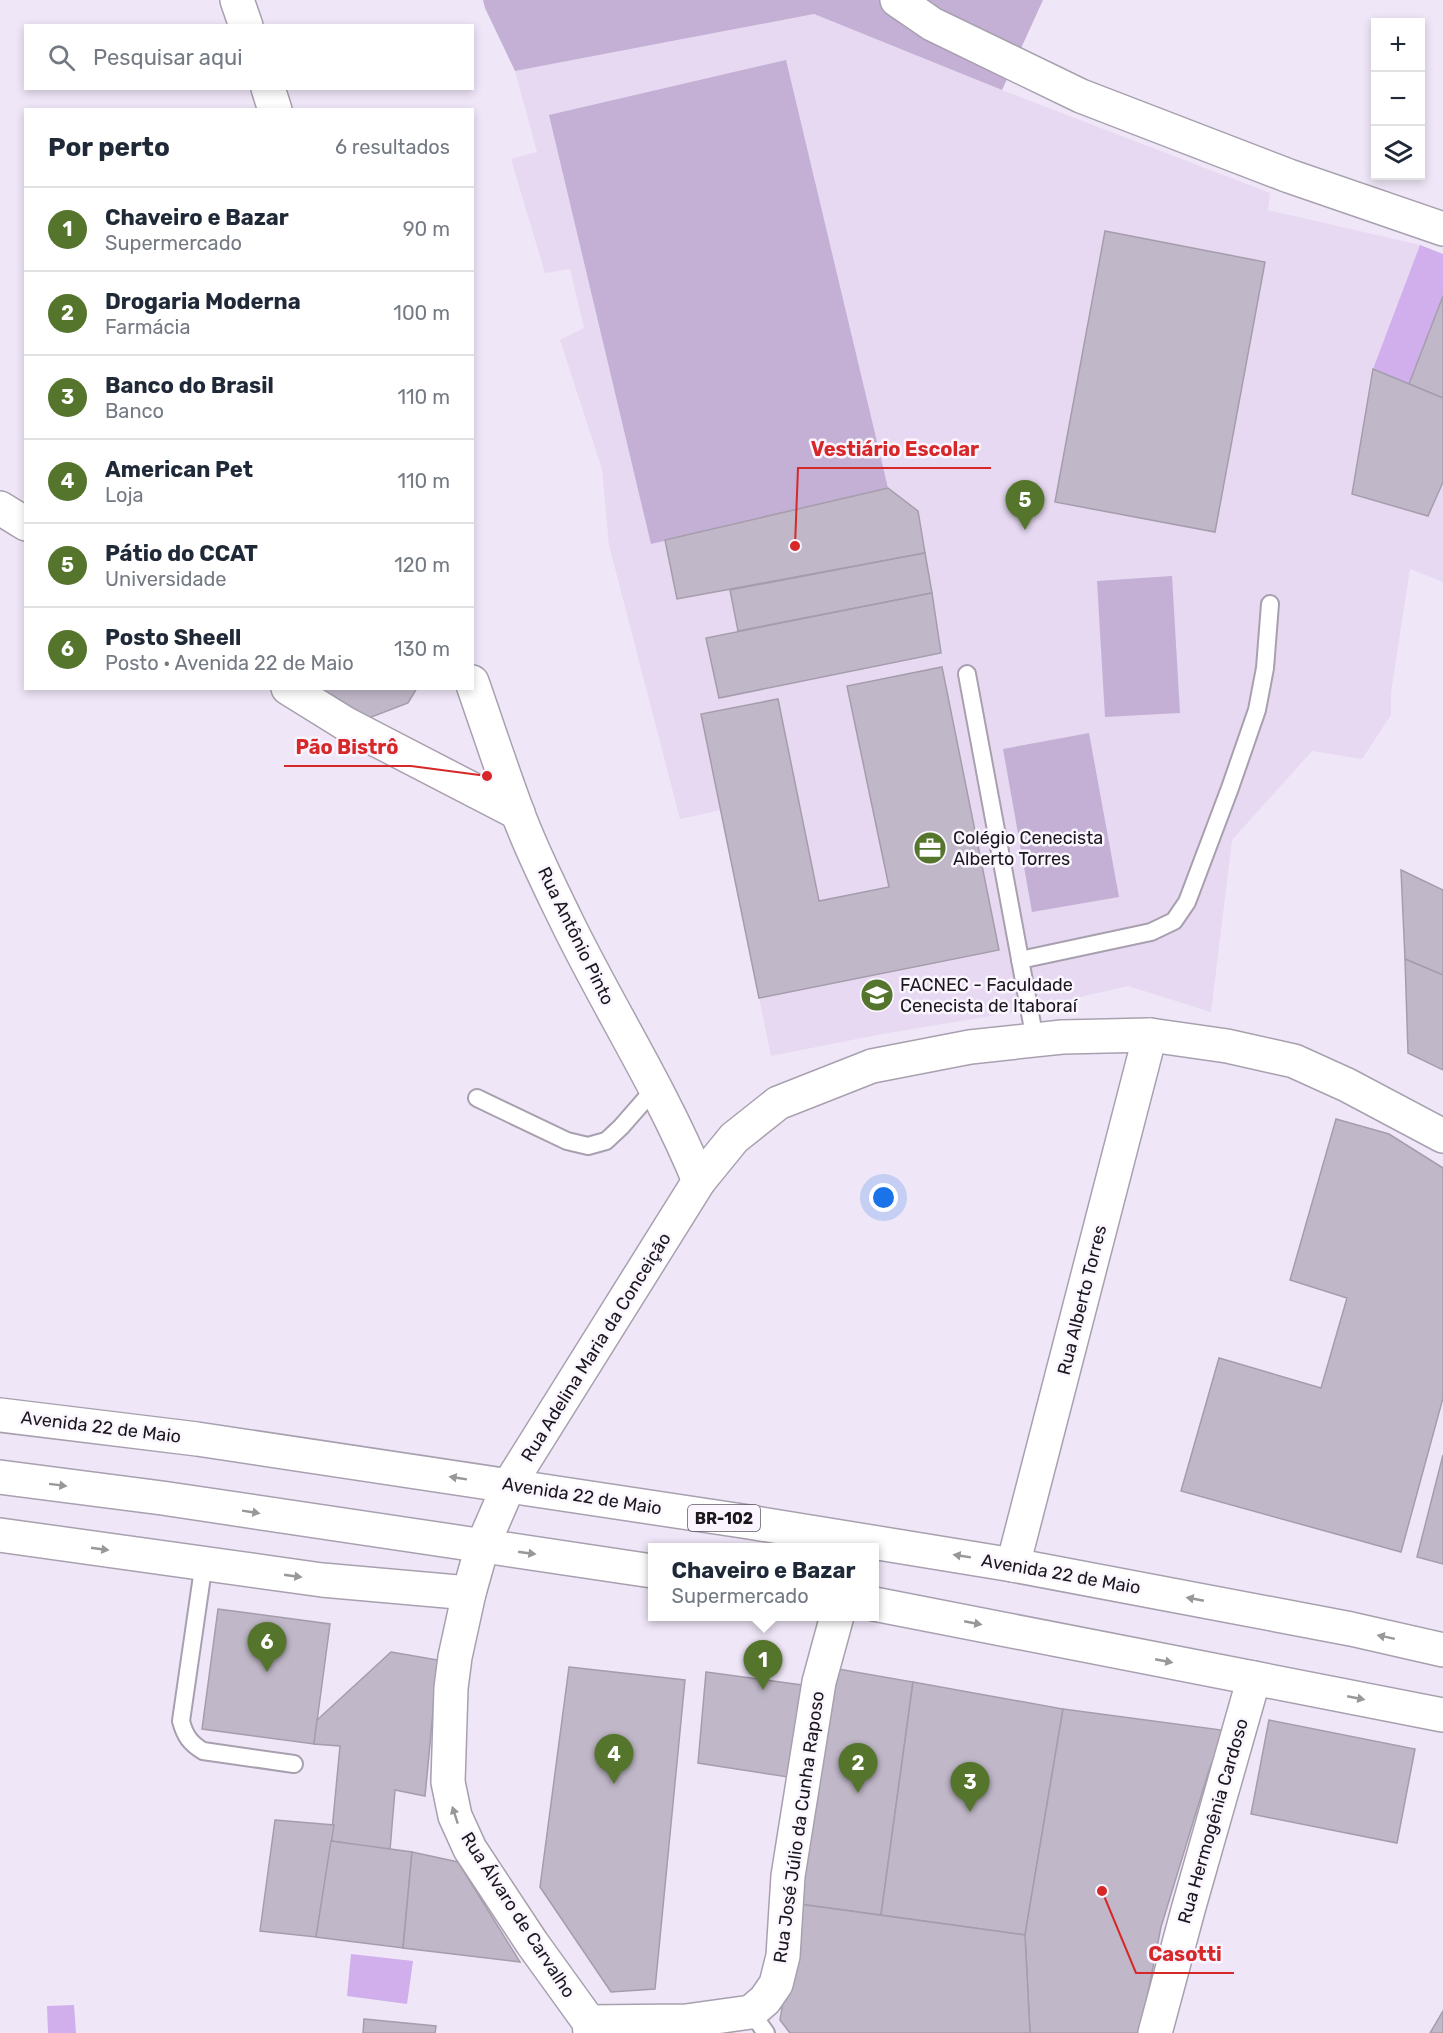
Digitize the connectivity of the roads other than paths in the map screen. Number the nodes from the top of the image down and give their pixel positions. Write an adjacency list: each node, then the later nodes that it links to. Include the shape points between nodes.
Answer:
1 (237, 0): 3 (street)
2 (897, 0): 6 (street, via 932,24 1081,96 1289,176)
3 (245, 24)
4 (269, 90): 5 (street)
5 (274, 108)
6 (1443, 229)
7 (0, 508): 8 (street)
8 (24, 523)
9 (1270, 604): 14 (lane, via 1257,710 1191,892 1174,921 1151,932)
10 (967, 674): 14 (lane)
11 (474, 688): 13 (street, Rua Antônio Pinto)
12 (291, 690): 13 (street, via 346,724)
13 (518, 813): 17 (street, Rua Antônio Pinto, via 565,918)
14 (1020, 960): 16 (lane)
15 (1150, 1035): 16 (street, Rua Adelina Maria da Conceição); 19 (street, Rua Adelina Maria da Conceição, via 1294,1061 1347,1084); 27 (street, Rua Alberto Torres)
16 (1035, 1040): 20 (street, Rua Adelina Maria da Conceição, via 970,1047 872,1066 778,1102 734,1138)
17 (656, 1087): 18 (lane, via 606,1141 588,1146 567,1141); 20 (street, Rua Antônio Pinto)
18 (477, 1098)
19 (1443, 1136)
20 (699, 1181): 23 (street, Rua Adelina Maria da Conceição)
21 (0, 1415): 23 (street, Avenida 22 de Maio / BR-102, one-way to 21, via 197,1439)
22 (0, 1477): 25 (street, one-way to 25)
23 (510, 1485): 25 (street, Rua Adelina Maria da Conceição); 27 (street, Avenida 22 de Maio / BR-102, one-way to 23)
24 (0, 1535): 26 (street, one-way to 26)
25 (482, 1547): 28 (street, one-way to 28); 29 (street, Rua Álvaro de Carvalho)
26 (204, 1562): 29 (street, one-way to 29, via 322,1580); 35 (lane, via 181,1721 184,1734 203,1751)
27 (1013, 1564): 32 (street, Avenida 22 de Maio / BR-102, one-way to 27)
28 (648, 1570)
29 (469, 1593): 37 (street, Rua Álvaro de Carvalho, one-way to 29, via 470,1849 454,1816 448,1782 451,1688)
30 (879, 1605): 33 (street, one-way to 33)
31 (836, 1621): 36 (street, Rua José Júlio da Cunha Raposo, via 819,1682 788,1876 783,1956 776,1984 765,2000)
32 (1443, 1650)
33 (1254, 1678): 34 (street, one-way to 34); 38 (street, Rua Hermogênia Cardoso)
34 (1443, 1714)
35 (294, 1764)
36 (758, 2022): 37 (street, Rua José Júlio da Cunha Raposo, via 686,2021)
37 (590, 2028)
38 (1155, 2033)

